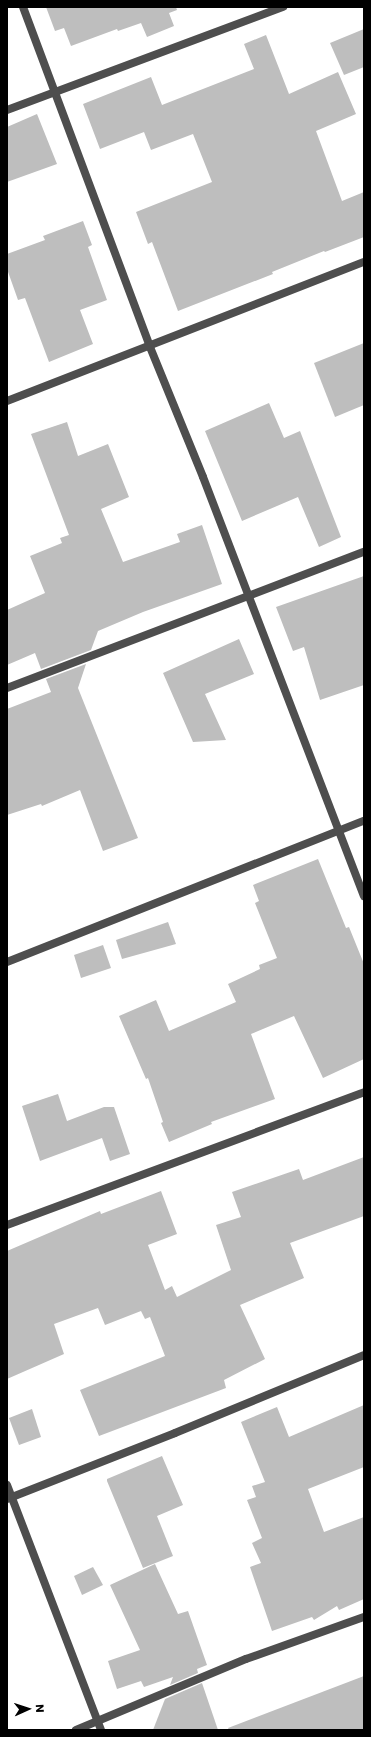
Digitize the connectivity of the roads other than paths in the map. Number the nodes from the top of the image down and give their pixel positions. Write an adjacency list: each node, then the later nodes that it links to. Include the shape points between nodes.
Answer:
1 (23, 7): 3 (street)
2 (284, 7): 3 (street)
3 (55, 92): 4 (street); 6 (street)
4 (7, 110)
5 (364, 262): 6 (street)
6 (150, 347): 7 (street); 9 (street)
7 (7, 401)
8 (364, 552): 9 (street)
9 (249, 597): 10 (street); 12 (street)
10 (7, 688)
11 (364, 821): 12 (street)
12 (340, 831): 13 (street); 14 (street)
13 (364, 896)
14 (7, 962)
15 (364, 1092): 16 (street)
16 (7, 1225)
17 (364, 1355): 19 (street)
18 (7, 1485): 19 (street)
19 (9, 1499): 21 (street)
20 (364, 1617): 21 (street, via 246,1659)
21 (97, 1722): 22 (street); 23 (street)
22 (76, 1730)
23 (100, 1730)

